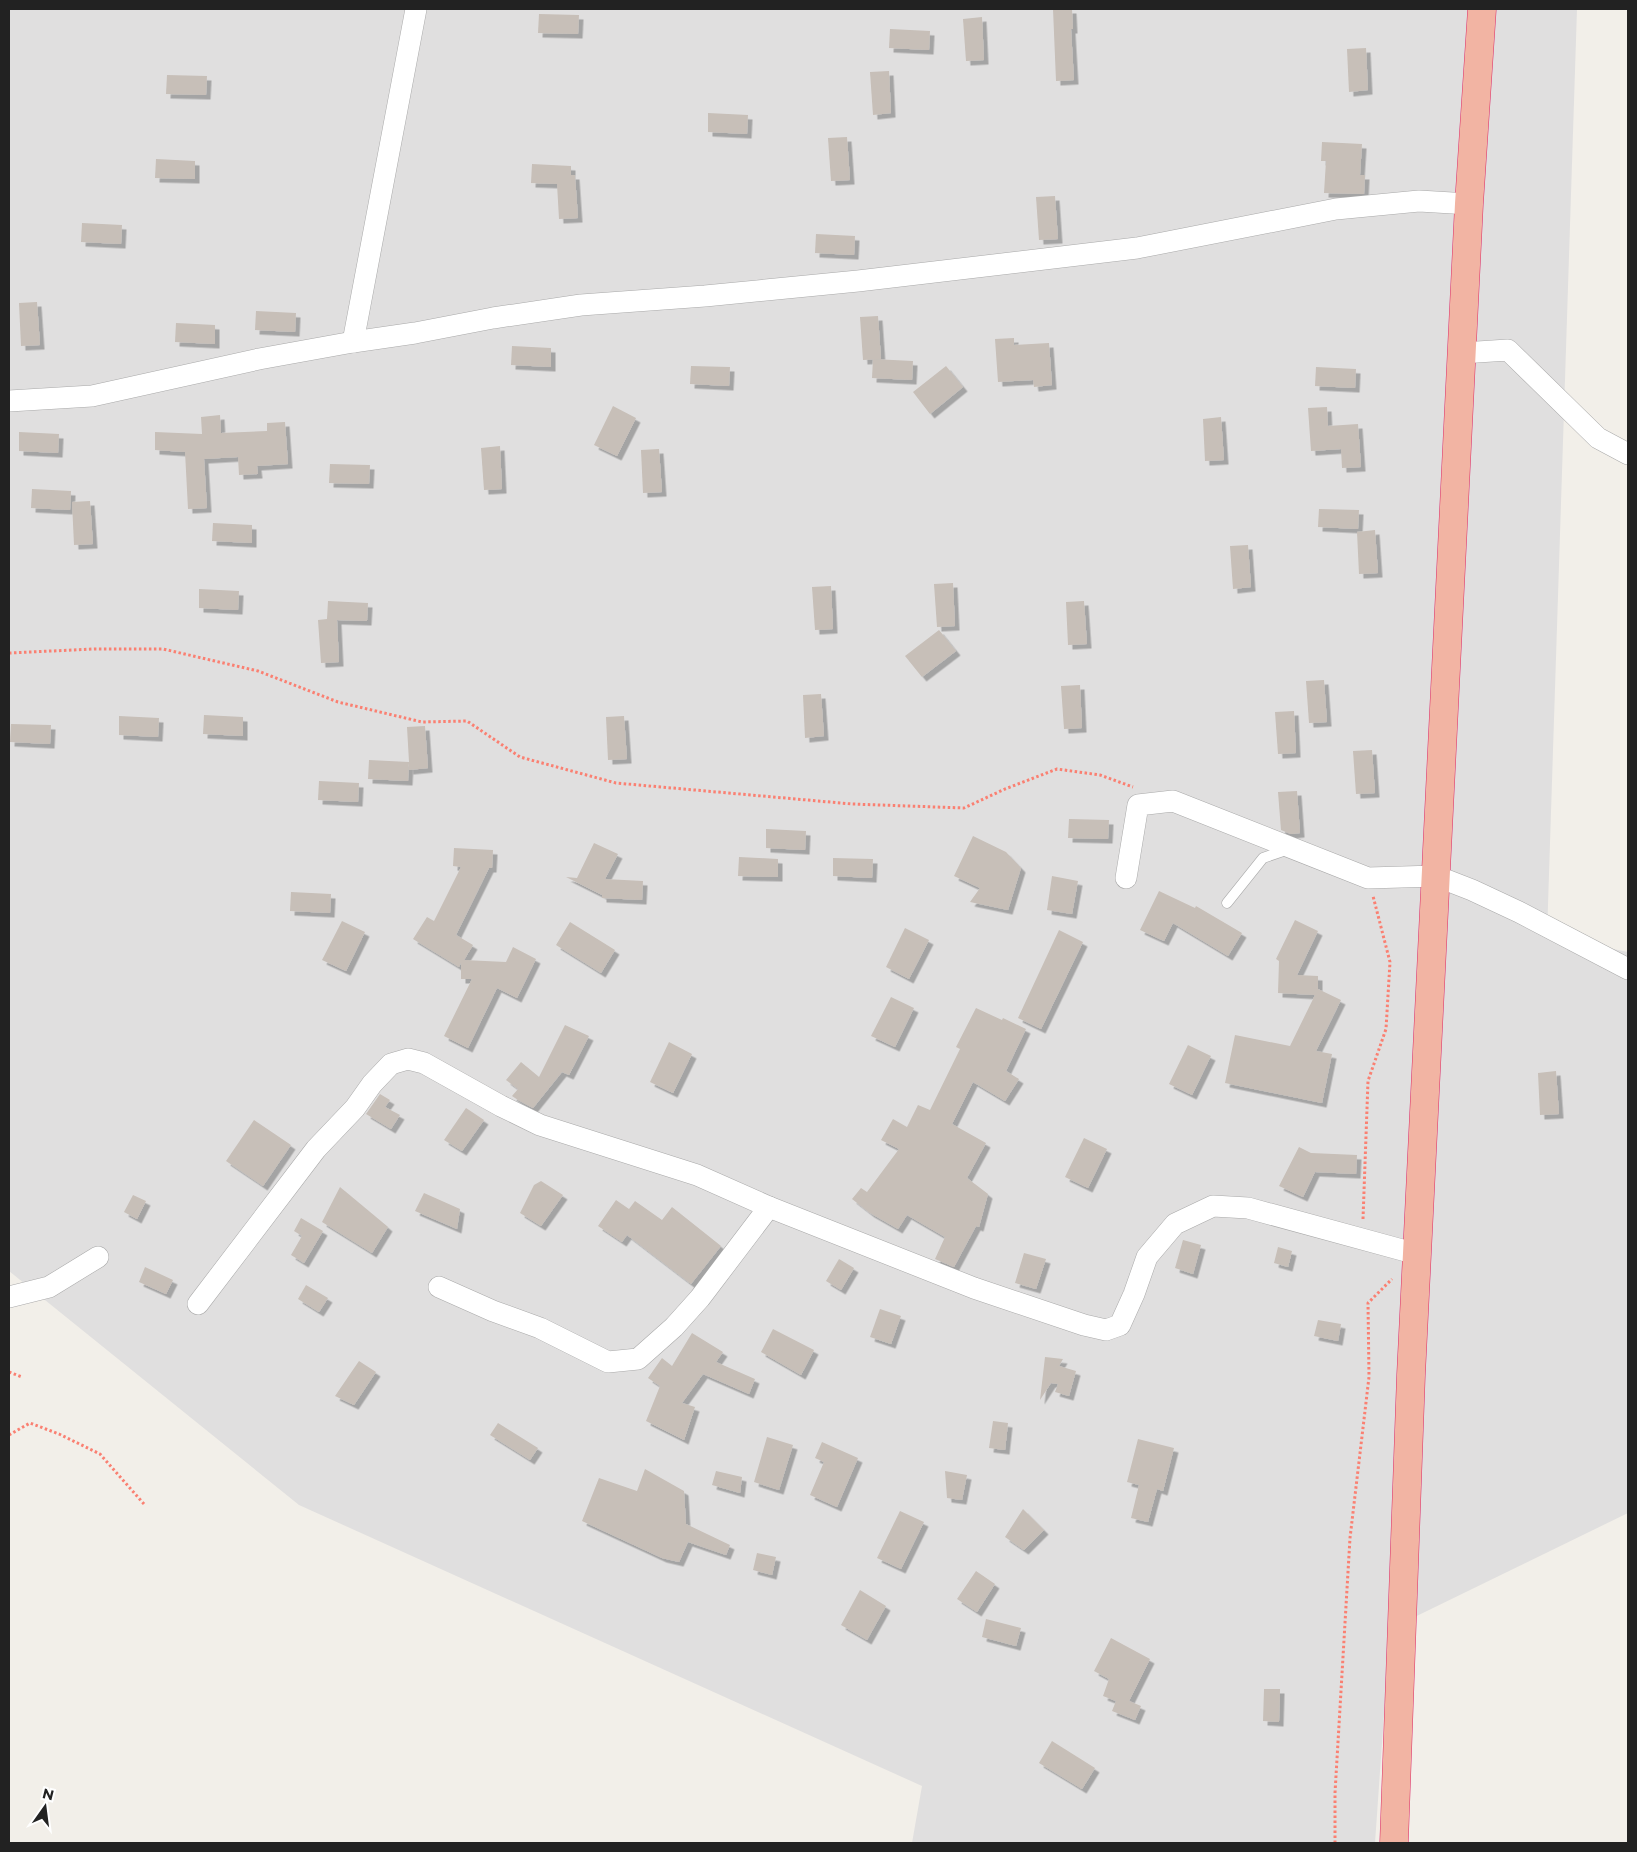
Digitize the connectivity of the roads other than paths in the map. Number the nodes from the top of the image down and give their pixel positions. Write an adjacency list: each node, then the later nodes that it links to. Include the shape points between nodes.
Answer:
1 (416, 9): 4 (street)
2 (1482, 9): 3 (highway)
3 (1469, 204): 4 (street, via 1419,201 1336,209 1137,248 849,282 581,305); 5 (highway)
4 (353, 342): 6 (street, via 92,396)
5 (1462, 353): 7 (street, via 1508,350 1598,438); 9 (highway)
6 (9, 401)
7 (1628, 454)
8 (1290, 849): 9 (street, via 1368,878); 10 (street, via 1174,801 1138,806); 11 (lane, via 1263,858)
9 (1436, 876): 12 (street, via 1519,912); 14 (highway)
10 (1126, 878)
11 (1227, 903)
12 (1628, 970)
13 (769, 1208): 14 (street, via 974,1288 1106,1330 1120,1325 1147,1256 1175,1224 1213,1206 1248,1208); 16 (street, via 700,1298 638,1359 608,1362 540,1328); 18 (street, via 697,1175 540,1124 424,1063 408,1059 391,1064 316,1149)
14 (1417, 1254): 19 (highway)
15 (98, 1257): 17 (street, via 49,1287)
16 (439, 1287)
17 (9, 1297)
18 (198, 1304)
19 (1394, 1843)

